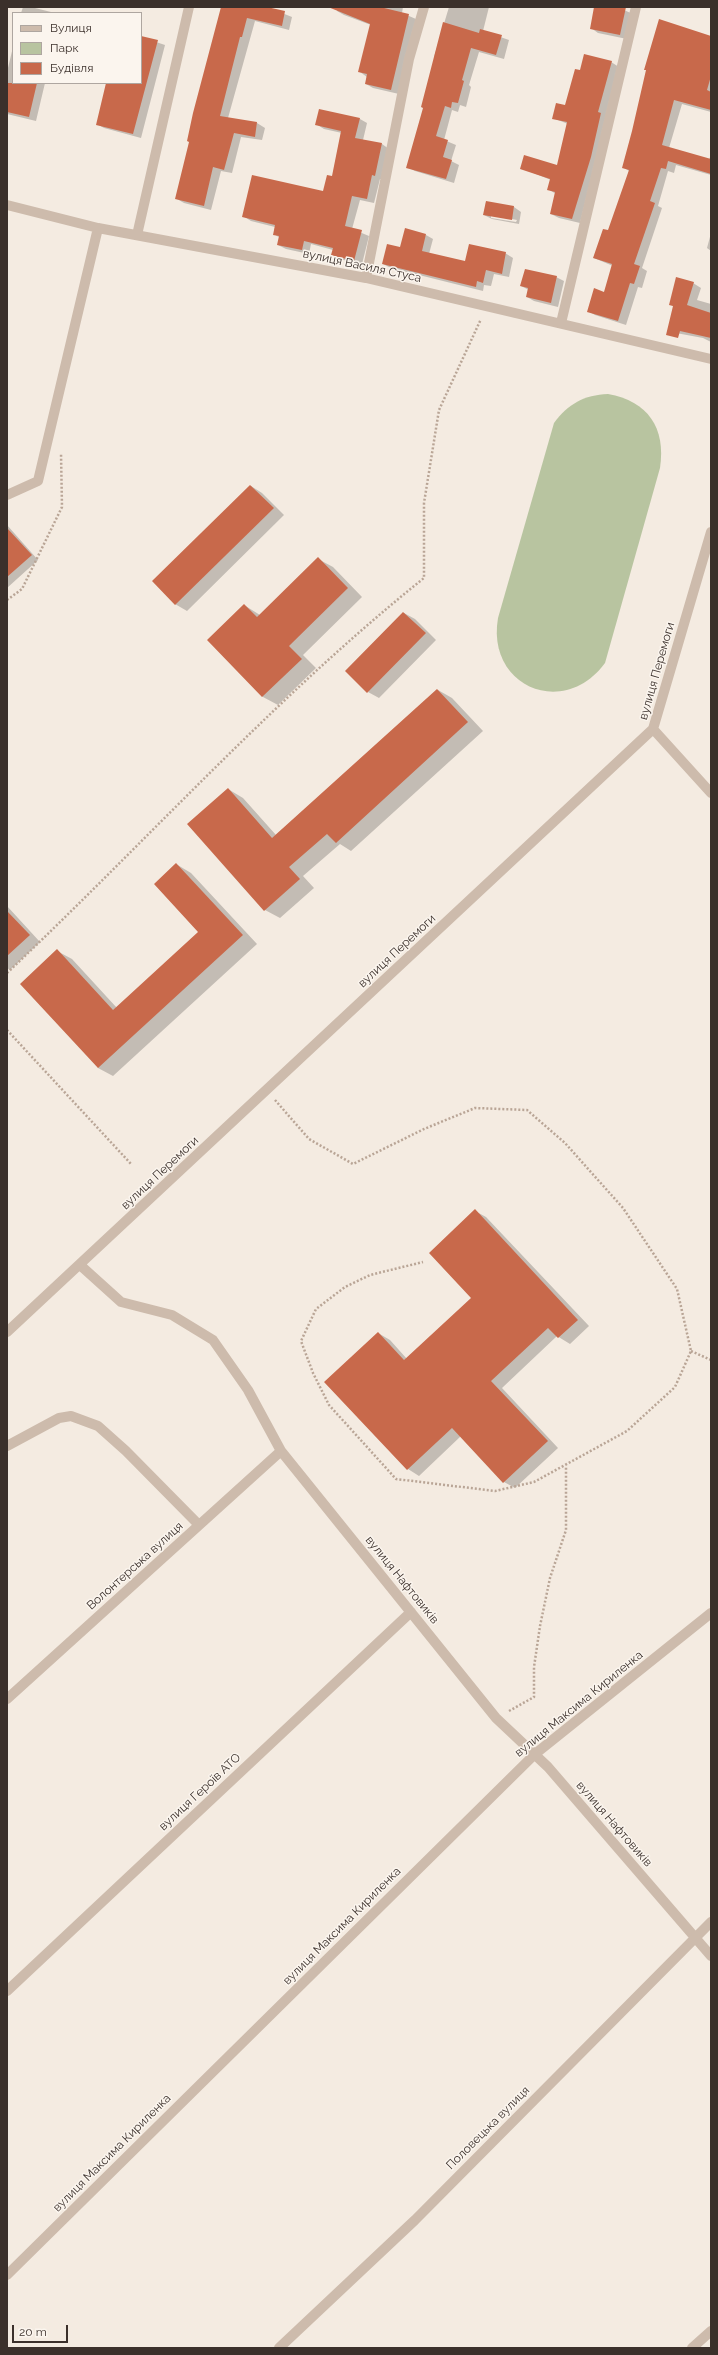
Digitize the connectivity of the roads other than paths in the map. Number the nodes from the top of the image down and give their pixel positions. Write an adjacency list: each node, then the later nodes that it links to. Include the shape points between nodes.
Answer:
1 (189, 7): 6 (street)
2 (424, 7): 7 (street, via 409,59)
3 (636, 7): 8 (street)
4 (7, 205): 5 (street, вулиця Василя Стуса)
5 (98, 228): 6 (street, вулиця Василя Стуса); 10 (street, via 38,481)
6 (137, 234): 7 (street, вулиця Василя Стуса)
7 (366, 278): 8 (street, вулиця Василя Стуса)
8 (561, 323): 9 (street, вулиця Василя Стуса)
9 (711, 359)
10 (7, 495)
11 (711, 532): 12 (street, вулиця Перемоги)
12 (653, 729): 13 (street); 14 (street, вулиця Перемоги)
13 (711, 793)
14 (80, 1265): 15 (street, вулиця Перемоги); 17 (street, вулиця Нафтовиків, via 121,1302 172,1316 213,1340 248,1390)
15 (7, 1332)
16 (7, 1446): 18 (street, via 59,1418 71,1416 98,1426)
17 (281, 1451): 18 (street, Волонтерська вулиця); 19 (street, вулиця Нафтовиків)
18 (199, 1525): 21 (street, Волонтерська вулиця)
19 (411, 1612): 22 (street, вулиця Нафтовиків, via 496,1718); 26 (street, вулиця Героїв АТО)
20 (711, 1613): 22 (street, вулиця Максима Кириленка)
21 (7, 1699)
22 (535, 1754): 24 (street, вулиця Нафтовиків); 27 (street, вулиця Максима Кириленка)
23 (711, 1922): 24 (street, Половецька вулиця)
24 (695, 1938): 25 (street, вулиця Нафтовиків); 29 (street, Половецька вулиця, via 415,2220)
25 (711, 1956)
26 (7, 1991)
27 (7, 2275)
28 (711, 2331): 30 (street)
29 (279, 2348)
30 (692, 2348)

